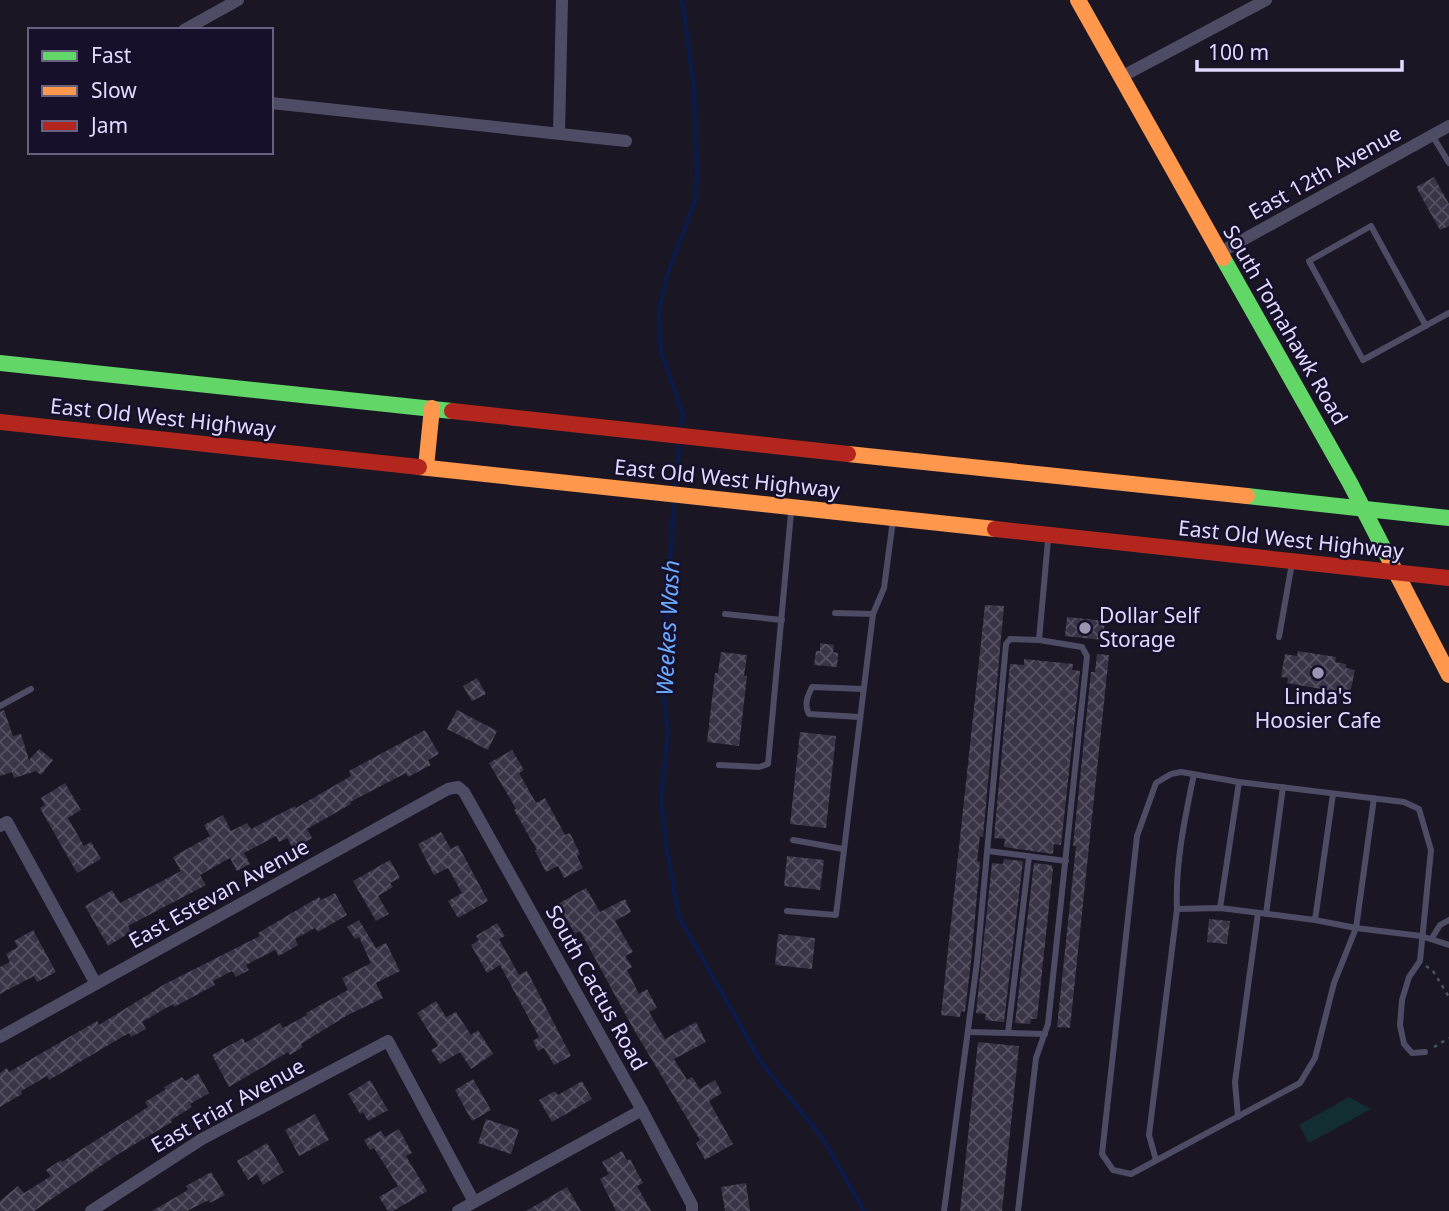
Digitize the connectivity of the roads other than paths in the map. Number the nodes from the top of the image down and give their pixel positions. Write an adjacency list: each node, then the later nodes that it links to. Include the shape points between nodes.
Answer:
1 (239, 0): 5 (street)
2 (562, 0): 9 (street)
3 (1078, 0): 6 (main road, South Tomahawk Road)
4 (1266, 0): 6 (street)
5 (188, 28)
6 (1121, 78): 13 (main road, South Tomahawk Road)
7 (273, 103): 9 (street)
8 (1449, 126): 10 (street, East 12th Avenue)
9 (559, 134): 11 (street)
10 (1432, 135): 12 (lane); 13 (street, East 12th Avenue)
11 (626, 141)
12 (1449, 163)
13 (1219, 253): 21 (main road, South Tomahawk Road)
14 (1449, 313): 15 (lane)
15 (1426, 326): 15 (lane, via 1363,360 1309,261 1371,226)
16 (0, 363): 17 (main road, East Old West Highway)
17 (432, 408): 19 (main road); 21 (main road, East Old West Highway)
18 (0, 422): 19 (main road, East Old West Highway)
19 (426, 467): 20 (main road, East Old West Highway)
20 (792, 507): 22 (main road, East Old West Highway); 31 (lane)
21 (1364, 509): 23 (main road, East Old West Highway); 26 (main road, South Tomahawk Road)
22 (894, 518): 24 (main road, East Old West Highway); 30 (lane, via 884,588)
23 (1449, 518)
24 (1049, 535): 25 (main road, East Old West Highway); 33 (lane)
25 (1292, 561): 26 (main road, East Old West Highway); 32 (lane)
26 (1396, 572): 27 (main road, East Old West Highway); 34 (main road, South Tomahawk Road)
27 (1449, 578)
28 (835, 613): 30 (lane)
29 (725, 614): 31 (lane)
30 (873, 614): 36 (lane)
31 (782, 620): 39 (lane, via 768,764)
32 (1279, 637)
33 (1039, 640): 49 (lane, via 1010,639 1006,644); 51 (lane, via 1082,647 1087,656)
34 (1449, 675)
35 (31, 689): 37 (lane)
36 (863, 689): 38 (lane); 38 (lane, via 812,687 806,708 810,715)
37 (0, 706)
38 (859, 717): 48 (lane)
39 (719, 765)
40 (1194, 774): 41 (lane); 53 (lane); 70 (lane, via 1171,774 1156,783 1137,836 1102,1154 1113,1170 1131,1174)
41 (1239, 782): 43 (lane); 52 (lane)
42 (458, 787): 62 (street, East Estevan Avenue); 68 (street, South Cactus Road)
43 (1283, 787): 44 (lane); 55 (lane)
44 (1333, 794): 45 (lane); 56 (lane)
45 (1374, 799): 58 (lane); 59 (lane, via 1404,802 1419,810 1430,850)
46 (3, 824): 62 (street)
47 (793, 840): 48 (lane)
48 (843, 849): 54 (lane, via 836,915)
49 (988, 851): 50 (lane); 63 (lane)
50 (1029, 857): 51 (lane); 64 (lane)
51 (1066, 861): 65 (lane)
52 (1220, 908): 53 (lane); 55 (lane)
53 (1177, 909): 70 (lane, via 1149,1135)
54 (787, 911)
55 (1262, 913): 56 (lane); 69 (lane, via 1235,1082)
56 (1315, 920): 58 (lane)
57 (1449, 920): 60 (lane)
58 (1356, 928): 59 (lane); 69 (lane, via 1334,983 1315,1058 1300,1083)
59 (1421, 936): 60 (lane); 67 (lane, via 1420,961 1409,977 1400,1025 1404,1044 1412,1053)
60 (1432, 938): 61 (lane)
61 (1449, 945)
62 (96, 984): 66 (street, East Estevan Avenue)
63 (968, 1032): 64 (lane); 75 (lane)
64 (1008, 1033): 65 (lane)
65 (1045, 1034): 76 (lane, via 1036,1058)
66 (0, 1037)
67 (1425, 1052)
68 (642, 1110): 71 (street); 74 (street, South Cactus Road)
69 (1238, 1116): 70 (lane)
70 (1156, 1160)
71 (474, 1202): 72 (street, East Friar Avenue, via 388,1041 202,1139); 73 (street)
72 (90, 1211)
73 (458, 1211)
74 (692, 1211)
75 (944, 1211)
76 (1018, 1211)

